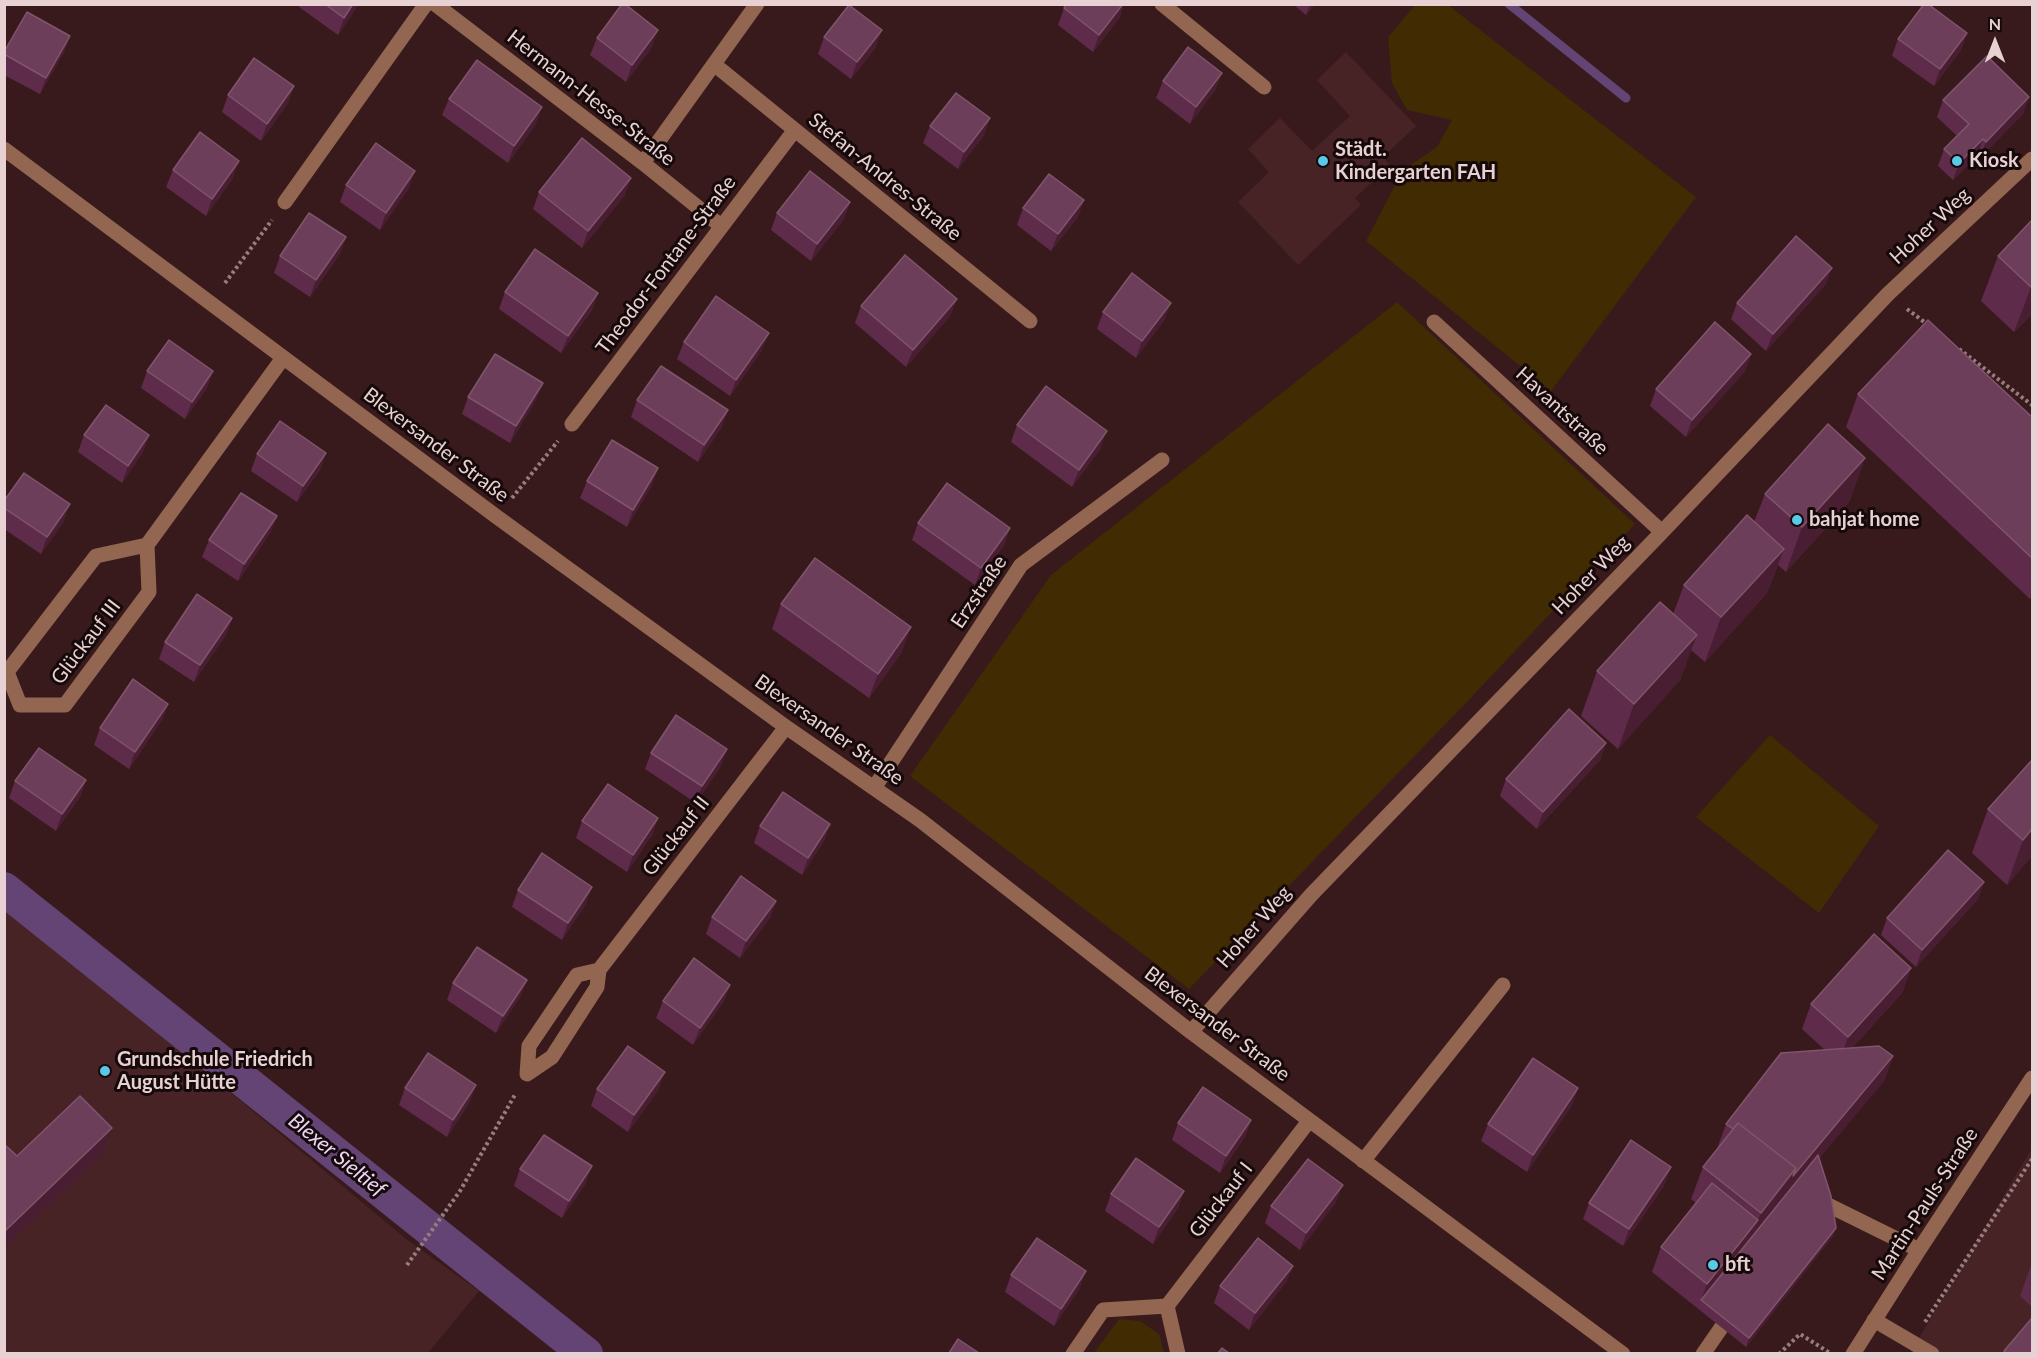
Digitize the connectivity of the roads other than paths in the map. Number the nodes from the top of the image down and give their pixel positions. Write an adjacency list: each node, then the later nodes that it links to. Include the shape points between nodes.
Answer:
1 (426, 4): 11 (street)
2 (435, 4): 10 (street, Hermann-Hesse-Straße)
3 (756, 4): 5 (street)
4 (1162, 4): 6 (street)
5 (715, 65): 7 (street, Stefan-Andres-Straße); 10 (street)
6 (1264, 87)
7 (794, 131): 12 (street, Theodor-Fontane-Straße); 13 (street, Stefan-Andres-Straße)
8 (4, 149): 15 (street, Blexersander Straße)
9 (2032, 159): 18 (street, Hoher Weg, via 1888,294)
10 (643, 163): 12 (street, Hermann-Hesse-Straße)
11 (285, 202)
12 (721, 226): 16 (street, Theodor-Fontane-Straße)
13 (1030, 321)
14 (1434, 322): 18 (street, Havantstraße)
15 (283, 358): 19 (street); 20 (street, Blexersander Straße)
16 (572, 424)
17 (1162, 460): 21 (street, Erzstraße, via 1021,566)
18 (1662, 532): 24 (street, Hoher Weg, via 1311,895)
19 (147, 545): 19 (street, Glückauf III, via 96,556 7,672 21,705 65,705 150,592)
20 (786, 728): 21 (street, Blexersander Straße); 22 (street, Glückauf II)
21 (874, 788): 24 (street, Blexersander Straße)
22 (599, 970): 22 (street, Glückauf II, via 577,975 529,1046 527,1074 552,1057 597,987)
23 (1503, 985): 27 (street)
24 (1191, 1032): 26 (street, Blexersander Straße)
25 (2032, 1078): 29 (street, Martin-Pauls-Straße)
26 (1309, 1121): 27 (street, Blexersander Straße); 30 (street, Glückauf I)
27 (1363, 1161): 35 (street, Blexersander Straße)
28 (1828, 1205): 29 (street)
29 (1918, 1250): 31 (street, Martin-Pauls-Straße)
30 (1167, 1306): 33 (street, via 1103,1310); 34 (street)
31 (1874, 1320): 37 (street, Martin-Pauls-Straße); 38 (street)
32 (1722, 1328): 36 (street)
33 (1073, 1353)
34 (1178, 1353)
35 (1623, 1353)
36 (1704, 1353)
37 (1853, 1353)
38 (1932, 1353)

